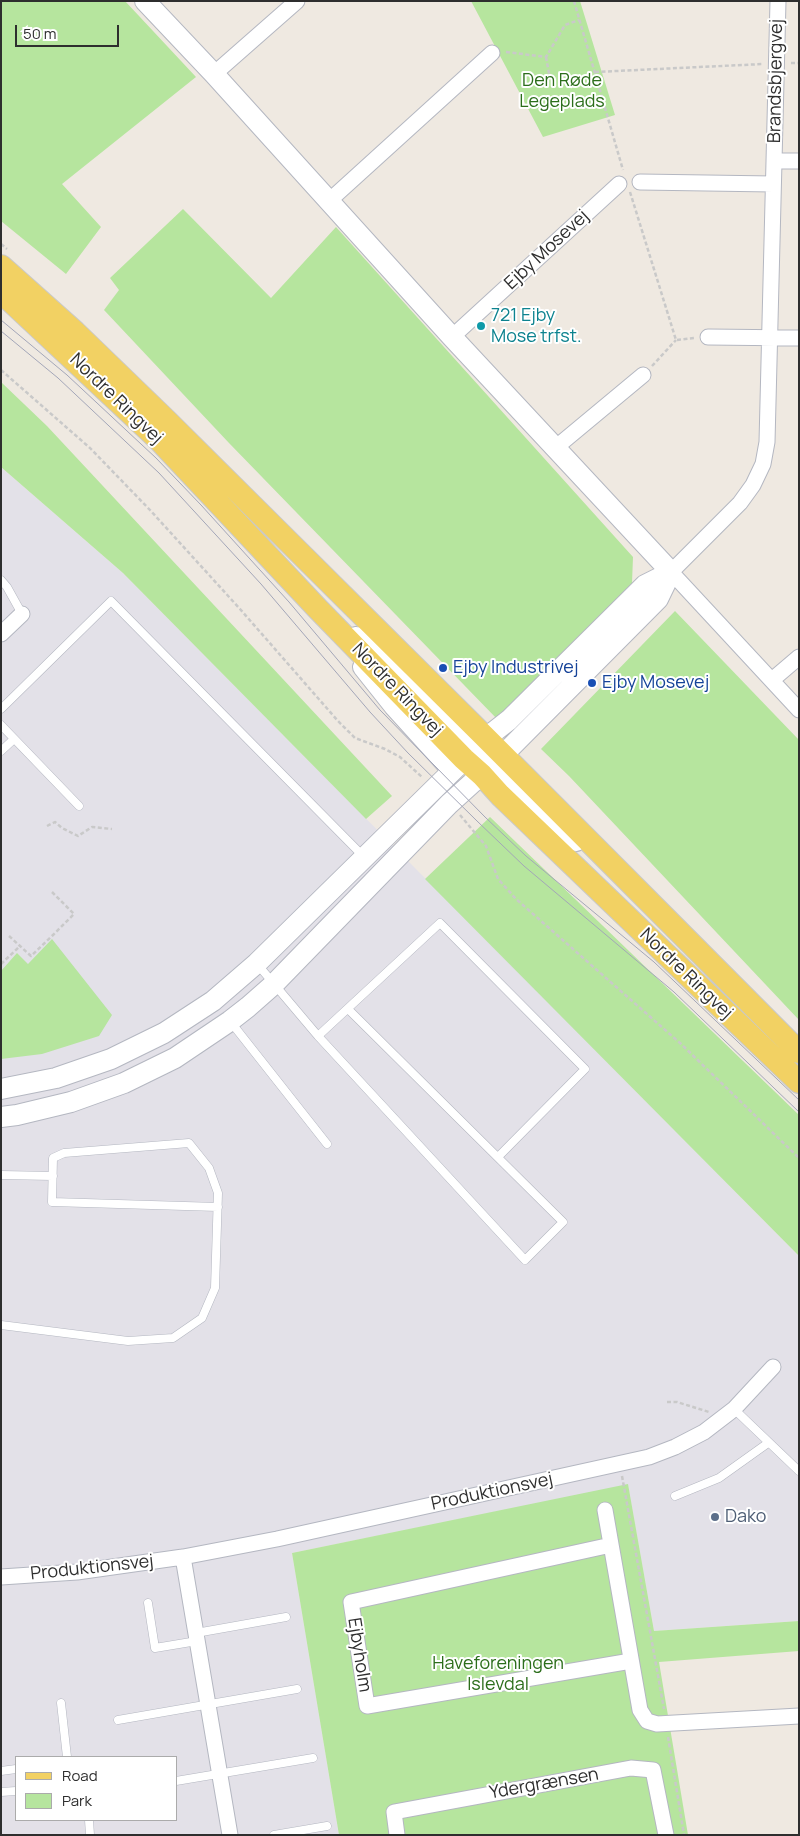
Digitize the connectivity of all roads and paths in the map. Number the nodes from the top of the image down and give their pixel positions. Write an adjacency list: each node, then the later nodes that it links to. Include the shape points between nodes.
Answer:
1 (145, 1): 10 (street)
2 (297, 1): 10 (street)
3 (778, 1): 8 (street, Brandsbjergvej)
4 (579, 20): 6 (path, via 565,25)
5 (492, 53): 6 (path); 17 (street)
6 (546, 57): 11 (path)
7 (799, 63): 8 (path)
8 (776, 64): 9 (path); 12 (street, Brandsbjergvej)
9 (595, 72)
10 (214, 74): 17 (street)
11 (550, 79)
12 (774, 161): 13 (street, Brandsbjergvej); 16 (street, Brandsbjergvej)
13 (799, 161)
14 (640, 182): 16 (street)
15 (619, 184): 22 (street, Ejby Mosevej)
16 (773, 184): 21 (street, Brandsbjergvej)
17 (329, 201): 22 (street)
18 (1, 266): 39 (main road, Nordre Ringvej, via 75,332 166,421)
19 (1, 292): 39 (main road, Nordre Ringvej, via 160,441 317,608)
20 (708, 337): 21 (street)
21 (770, 337): 23 (street); 28 (street, Brandsbjergvej, via 767,442 763,464 740,503)
22 (452, 338): 27 (street)
23 (799, 338)
24 (676, 340): 26 (path)
25 (1, 370): 41 (path, via 90,448 150,510 354,738 400,757)
26 (643, 375): 27 (street)
27 (554, 449): 28 (street)
28 (670, 572): 33 (street); 39 (street, Brandsbjergvej, via 645,585 514,716); 40 (street, Brandsbjergvej, via 658,598)
29 (1, 580): 30 (lane)
30 (22, 614): 31 (street)
31 (1, 634)
32 (799, 657): 33 (street)
33 (772, 680): 35 (street)
34 (1, 709): 46 (lane, via 111,602)
35 (799, 710)
36 (3, 730): 37 (lane)
37 (14, 738): 38 (lane); 43 (lane)
38 (1, 751)
39 (469, 754): 40 (main road, Nordre Ringvej); 40 (main road, Nordre Ringvej); 41 (street)
40 (492, 766): 42 (street); 56 (main road, Nordre Ringvej, via 644,897); 57 (main road, Nordre Ringvej, via 508,802)
41 (433, 788): 46 (street)
42 (449, 804): 52 (street); 62 (path, via 486,846 498,879 516,899 680,1043)
43 (79, 806)
44 (47, 826): 45 (path, via 55,822 78,836 92,827)
45 (112, 829)
46 (364, 857): 50 (street)
47 (52, 892): 49 (path, via 74,914 31,956)
48 (9, 936): 49 (path)
49 (20, 946): 51 (path)
50 (257, 963): 52 (lane); 58 (street, via 212,1001 164,1034 111,1059 56,1078)
51 (1, 964)
52 (273, 985): 54 (street); 55 (lane)
53 (348, 1009): 55 (lane); 61 (lane); 61 (lane, via 440,923 585,1069)
54 (230, 1021): 59 (street, via 175,1058 124,1083 71,1102); 60 (lane)
55 (318, 1036): 61 (lane, via 525,1260 563,1222)
56 (799, 1052)
57 (799, 1082)
58 (1, 1089)
59 (1, 1117)
60 (327, 1144)
61 (498, 1158)
62 (799, 1158)
63 (1, 1175): 64 (lane)
64 (53, 1176): 65 (lane, via 52,1202); 65 (lane, via 53,1158 64,1153 188,1143 209,1168 218,1193)
65 (218, 1207): 66 (lane, via 216,1288 202,1318 173,1338 128,1341)
66 (1, 1325)
67 (773, 1367): 69 (street, Produktionsvej)
68 (667, 1402): 70 (path, via 715,1413)
69 (734, 1409): 70 (street, Produktionsvej); 71 (lane)
70 (720, 1419): 72 (street, Produktionsvej, via 704,1432 675,1447 649,1458)
71 (768, 1443): 73 (lane); 74 (lane, via 719,1478)
72 (619, 1465): 77 (street, Produktionsvej); 88 (path)
73 (799, 1471)
74 (675, 1496)
75 (605, 1510): 76 (street)
76 (611, 1544): 82 (street); 82 (street, Ejbyholm, via 351,1602 367,1706)
77 (183, 1557): 78 (street, Produktionsvej, via 77,1572); 81 (street)
78 (1, 1577)
79 (148, 1603): 81 (lane, via 156,1648)
80 (286, 1617): 81 (lane)
81 (196, 1637): 85 (street)
82 (631, 1661): 88 (street, via 640,1710 647,1721)
83 (297, 1688): 85 (lane)
84 (61, 1703): 89 (lane)
85 (208, 1704): 87 (lane); 93 (street)
86 (799, 1716): 88 (street)
87 (118, 1720)
88 (666, 1723): 104 (path)
89 (67, 1756)
90 (313, 1758): 93 (lane)
91 (15, 1769): 92 (lane)
92 (1, 1771)
93 (220, 1774): 94 (lane); 100 (street)
94 (178, 1781)
95 (15, 1791): 96 (lane)
96 (1, 1792)
97 (89, 1821): 99 (lane)
98 (326, 1826): 101 (lane)
99 (90, 1835)
100 (230, 1835)
101 (274, 1835)
102 (396, 1835): 103 (street, Ydergrænsen, via 394,1812 631,1768 653,1770)
103 (666, 1835)
104 (684, 1835)

